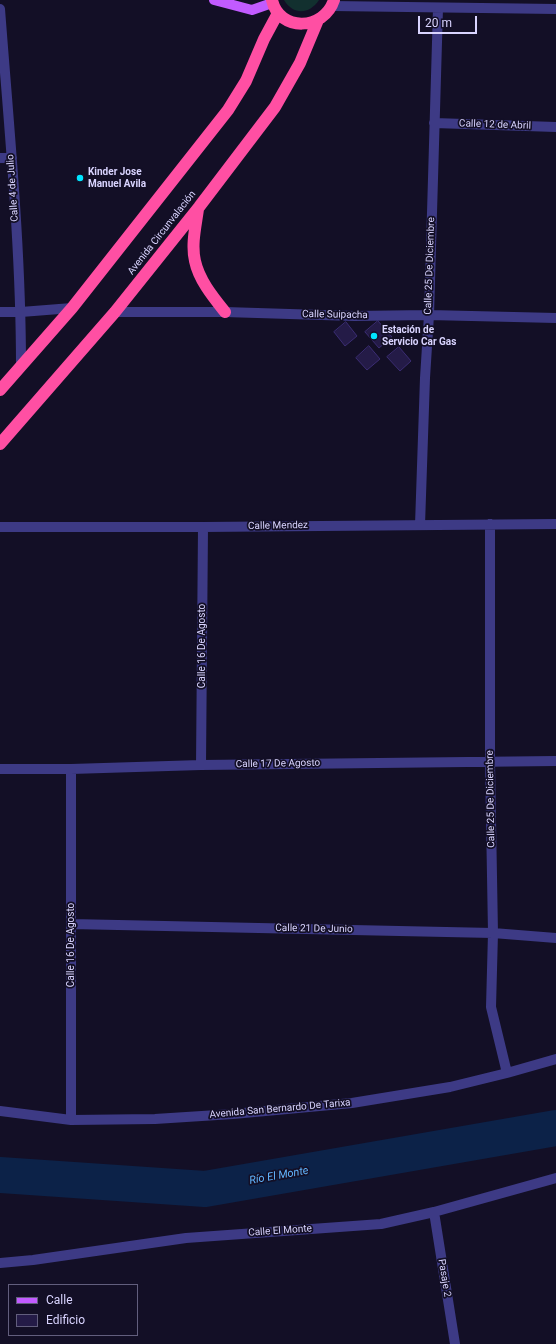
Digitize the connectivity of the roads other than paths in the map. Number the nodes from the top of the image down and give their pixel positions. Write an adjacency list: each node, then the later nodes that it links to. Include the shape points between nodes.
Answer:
1 (214, 0): 3 (main road, via 252,10)
2 (333, 3): 4 (street); 7 (highway, via 326,14)
3 (274, 5): 7 (highway, via 287,20 297,24 308,24); 13 (highway, via 264,39 246,81 228,110)
4 (438, 8): 6 (street); 8 (street, Calle 25 De Diciembre)
5 (0, 9): 11 (street, Calle 4 de Julio)
6 (556, 9)
7 (318, 20): 12 (highway, Avenida Circunvalación, via 300,63 275,107)
8 (434, 123): 9 (street, Calle 12 de Abril); 18 (street, Calle 25 De Diciembre)
9 (556, 127)
10 (0, 158): 11 (street)
11 (12, 158): 15 (street, Calle 4 de Julio)
12 (198, 207): 16 (highway, Avenida Circunvalación); 17 (highway, via 194,238 195,261 206,288)
13 (72, 308): 15 (street); 20 (highway)
14 (0, 312): 15 (street)
15 (21, 312): 20 (street, Calle 4 de Julio)
16 (115, 312): 17 (street, Calle Suipacha); 22 (highway, Avenida Circunvalación)
17 (225, 312): 18 (street, Calle Suipacha, via 354,316)
18 (429, 315): 19 (street, Calle Suipacha); 23 (street, Calle 25 De Diciembre)
19 (556, 318)
20 (21, 366): 21 (highway)
21 (0, 390)
22 (0, 444)
23 (420, 524): 24 (street, Calle Mendez); 27 (street, Calle Mendez)
24 (490, 524): 25 (street, Calle Mendez); 29 (street, Calle 25 De Diciembre)
25 (556, 524)
26 (0, 527): 27 (street, Calle Mendez)
27 (203, 527): 30 (street, Calle 16 De Agosto)
28 (556, 761): 29 (street, Calle 17 De Agosto)
29 (490, 762): 30 (street, Calle 17 De Agosto); 34 (street, Calle 25 De Diciembre)
30 (201, 765): 32 (street, Calle 17 De Agosto)
31 (0, 769): 32 (street, Calle 17 De Agosto)
32 (71, 769): 33 (street, Calle 16 De Agosto)
33 (71, 924): 34 (street, Calle 21 De Junio); 39 (street, Calle 16 De Agosto)
34 (493, 933): 35 (street, Calle 21 De Junio); 37 (street, Calle 25 De Diciembre, via 491,1007)
35 (556, 938)
36 (556, 1059): 37 (street, Avenida San Bernardo De Tarixa)
37 (507, 1073): 39 (street, Avenida San Bernardo De Tarixa, via 450,1087 352,1103 155,1119)
38 (0, 1111): 39 (street, Avenida San Bernardo De Tarixa)
39 (71, 1120)
40 (556, 1178): 41 (street, Calle El Monte)
41 (434, 1212): 42 (street, Calle El Monte, via 380,1224 186,1238); 43 (street, Pasaje 2)
42 (0, 1263)
43 (455, 1344)

